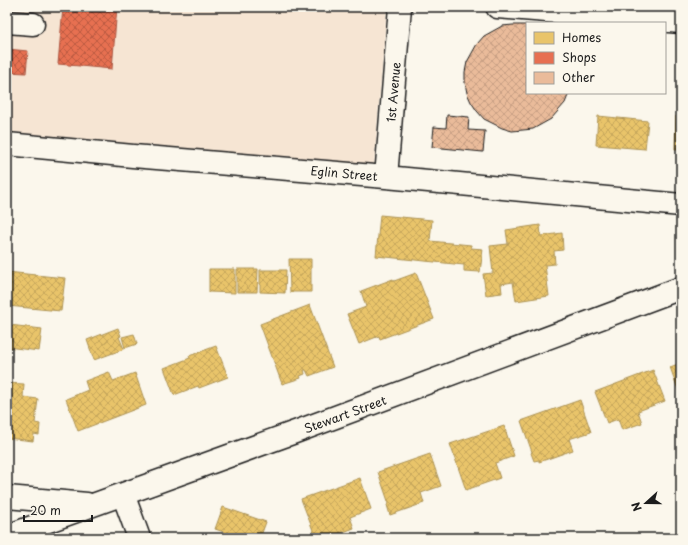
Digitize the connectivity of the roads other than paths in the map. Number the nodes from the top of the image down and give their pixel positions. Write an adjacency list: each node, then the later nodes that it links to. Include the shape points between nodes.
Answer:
1 (400, 7): 7 (street, 1st Avenue)
2 (497, 7): 4 (street)
3 (7, 22): 5 (street)
4 (681, 22)
5 (33, 24)
6 (7, 144): 7 (street, Eglin Street)
7 (386, 177): 8 (street, Eglin Street)
8 (681, 205)
9 (681, 288): 10 (street, Stewart Street)
10 (123, 494): 12 (street, Stewart Street); 14 (street)
11 (7, 497): 12 (street)
12 (94, 504): 13 (street, Stewart Street)
13 (7, 536)
14 (139, 538)

